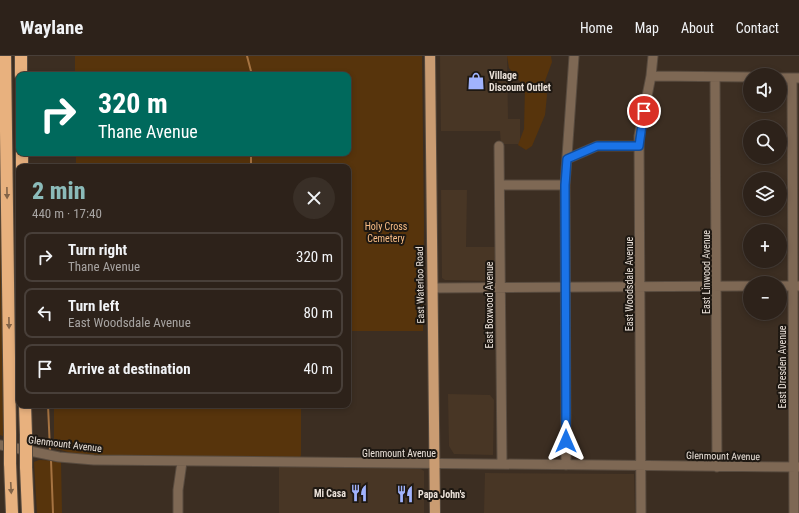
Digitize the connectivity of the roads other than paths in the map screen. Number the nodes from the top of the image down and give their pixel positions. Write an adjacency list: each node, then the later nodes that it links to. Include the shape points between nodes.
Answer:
1 (5, 56): 32 (highway, one-way to 32, bridge)
2 (21, 56): 6 (highway)
3 (430, 56): 21 (main road, East Waterloo Road)
4 (574, 56): 13 (street)
5 (653, 56): 7 (street, East Woodsdale Avenue)
6 (21, 72)
7 (651, 76): 8 (street); 12 (street, East Woodsdale Avenue)
8 (715, 77): 9 (street); 17 (street, East Linwood Avenue)
9 (743, 77)
10 (795, 78): 19 (street, East Dresden Avenue)
11 (499, 146): 14 (street, East Boxwood Avenue)
12 (639, 146): 13 (street, via 597,146); 16 (street, East Woodsdale Avenue)
13 (567, 159): 15 (street)
14 (500, 185): 15 (street); 22 (street, East Boxwood Avenue)
15 (565, 185): 20 (street)
16 (640, 286): 17 (street); 20 (street); 29 (street, East Woodsdale Avenue)
17 (717, 286): 18 (street); 30 (street, East Linwood Avenue)
18 (743, 286)
19 (796, 286): 31 (street, East Dresden Avenue)
20 (566, 287): 22 (street); 28 (street)
21 (432, 288): 22 (street); 26 (main road, East Waterloo Road)
22 (500, 288): 27 (street, East Boxwood Avenue)
23 (25, 408): 33 (highway, bridge)
24 (0, 445): 25 (street, Glenmount Avenue, via 59,457 107,461)
25 (182, 462): 26 (street, Glenmount Avenue); 34 (street)
26 (434, 464): 27 (street, Glenmount Avenue); 35 (main road, East Waterloo Road)
27 (502, 464): 28 (street, Glenmount Avenue)
28 (566, 465): 29 (street, Glenmount Avenue)
29 (641, 466): 30 (street, Glenmount Avenue); 36 (street, East Woodsdale Avenue)
30 (717, 467): 31 (street, Glenmount Avenue)
31 (796, 467): 37 (street, East Dresden Avenue)
32 (12, 513)
33 (28, 513)
34 (178, 513)
35 (435, 513)
36 (642, 513)
37 (794, 513)

